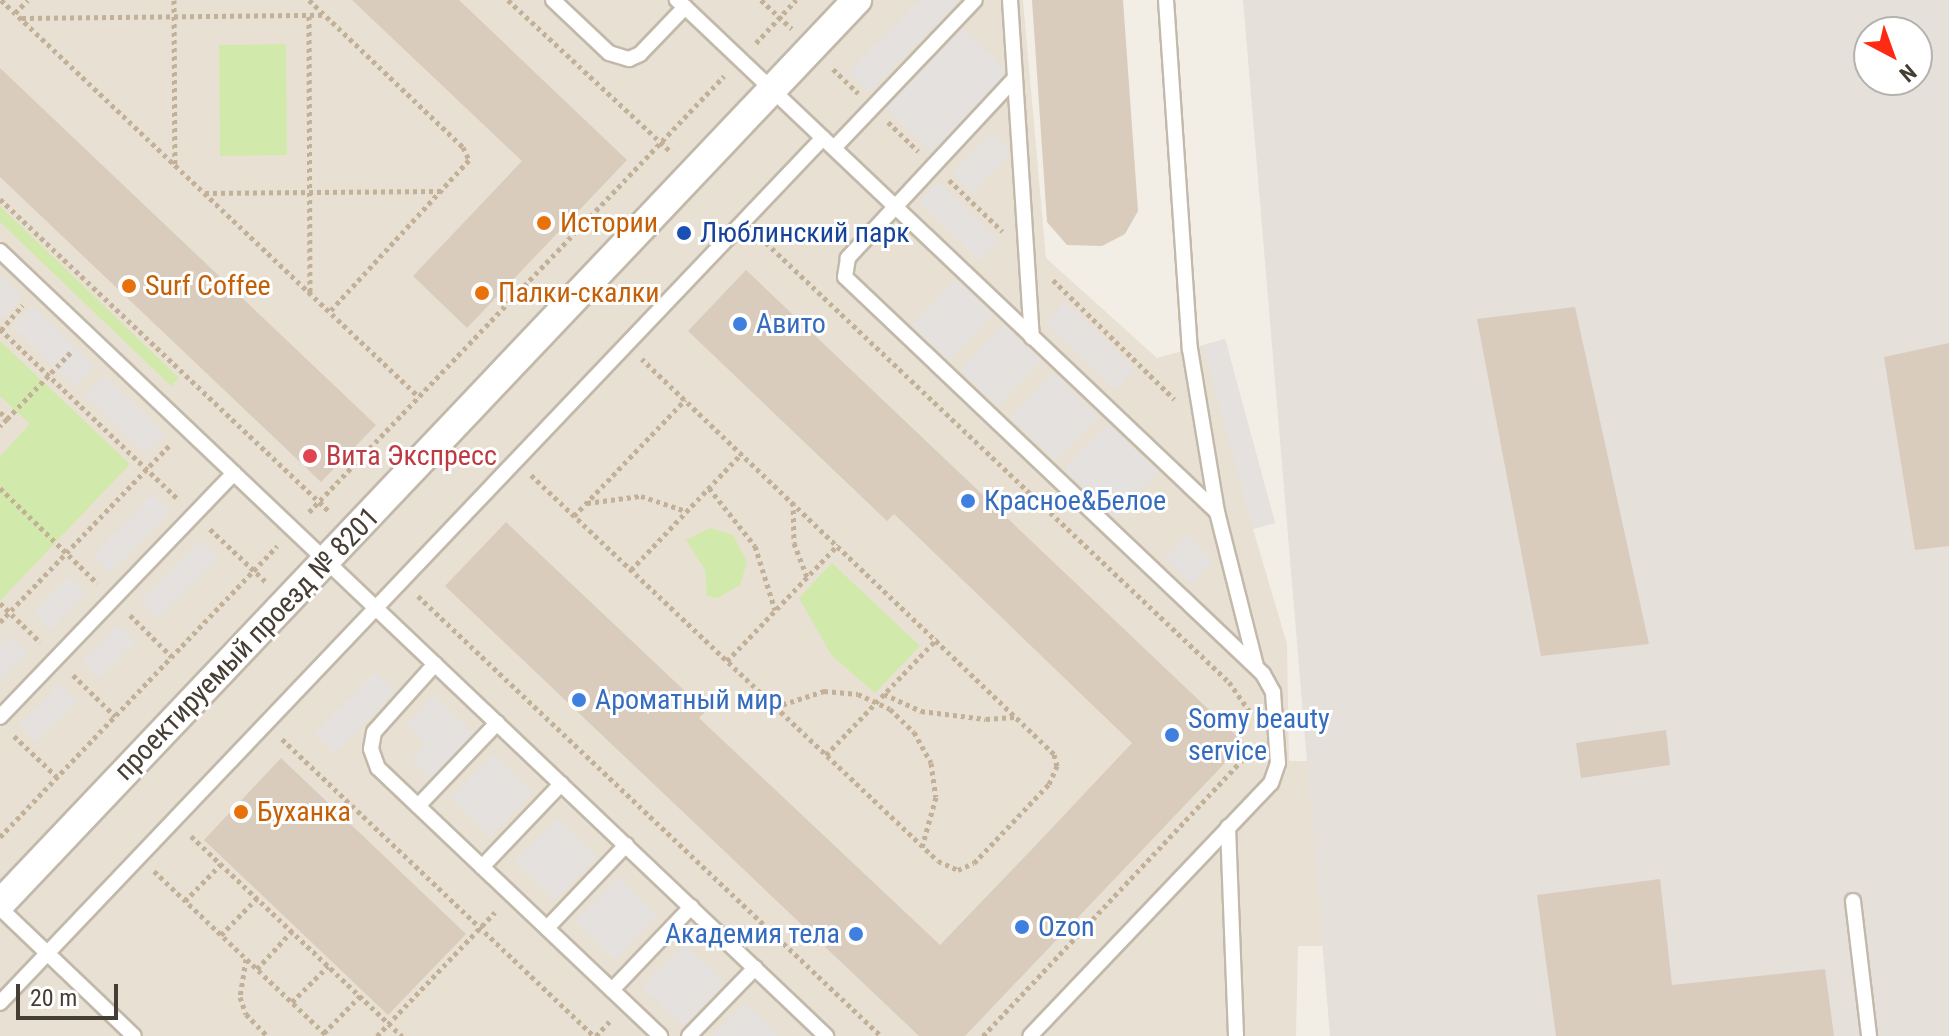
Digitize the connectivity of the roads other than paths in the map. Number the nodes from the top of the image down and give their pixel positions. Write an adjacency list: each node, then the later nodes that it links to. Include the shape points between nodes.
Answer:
1 (553, 0): 6 (lane, via 609,53 629,59 640,54)
2 (857, 0): 8 (street, проектируемый проезд № 8201)
3 (975, 0): 9 (lane, via 873,107)
4 (1010, 0): 7 (lane)
5 (1166, 0): 14 (lane, via 1190,349)
6 (681, 4): 8 (lane)
7 (1015, 78): 10 (lane); 12 (lane)
8 (773, 91): 9 (lane); 15 (street, проектируемый проезд № 8201)
9 (828, 143): 10 (lane); 16 (lane, via 744,221)
10 (896, 208): 12 (lane); 18 (lane, via 848,258 845,277 851,287)
11 (0, 251): 13 (lane)
12 (1032, 337): 14 (lane)
13 (234, 473): 15 (lane); 19 (lane)
14 (1217, 512): 18 (lane)
15 (326, 560): 16 (lane); 27 (street, проектируемый проезд № 8201)
16 (376, 608): 17 (lane); 30 (lane)
17 (435, 664): 20 (lane); 22 (lane, via 383,719 371,740 378,768)
18 (1256, 666): 23 (lane, via 1273,692 1277,769)
19 (0, 717)
20 (497, 723): 21 (lane); 22 (lane)
21 (561, 784): 24 (lane); 25 (lane)
22 (418, 806): 25 (lane)
23 (1228, 827): 38 (lane); 39 (lane)
24 (626, 845): 28 (lane); 29 (lane)
25 (482, 867): 29 (lane)
26 (1853, 901): 40 (lane)
27 (0, 906): 30 (lane)
28 (691, 907): 31 (lane); 32 (lane)
29 (547, 928): 32 (lane)
30 (47, 953): 33 (lane); 35 (lane)
31 (755, 968): 34 (lane); 37 (lane)
32 (612, 990): 36 (lane)
33 (0, 1003)
34 (817, 1033)
35 (134, 1036)
36 (660, 1036)
37 (689, 1036)
38 (1030, 1036)
39 (1236, 1036)
40 (1869, 1036)

